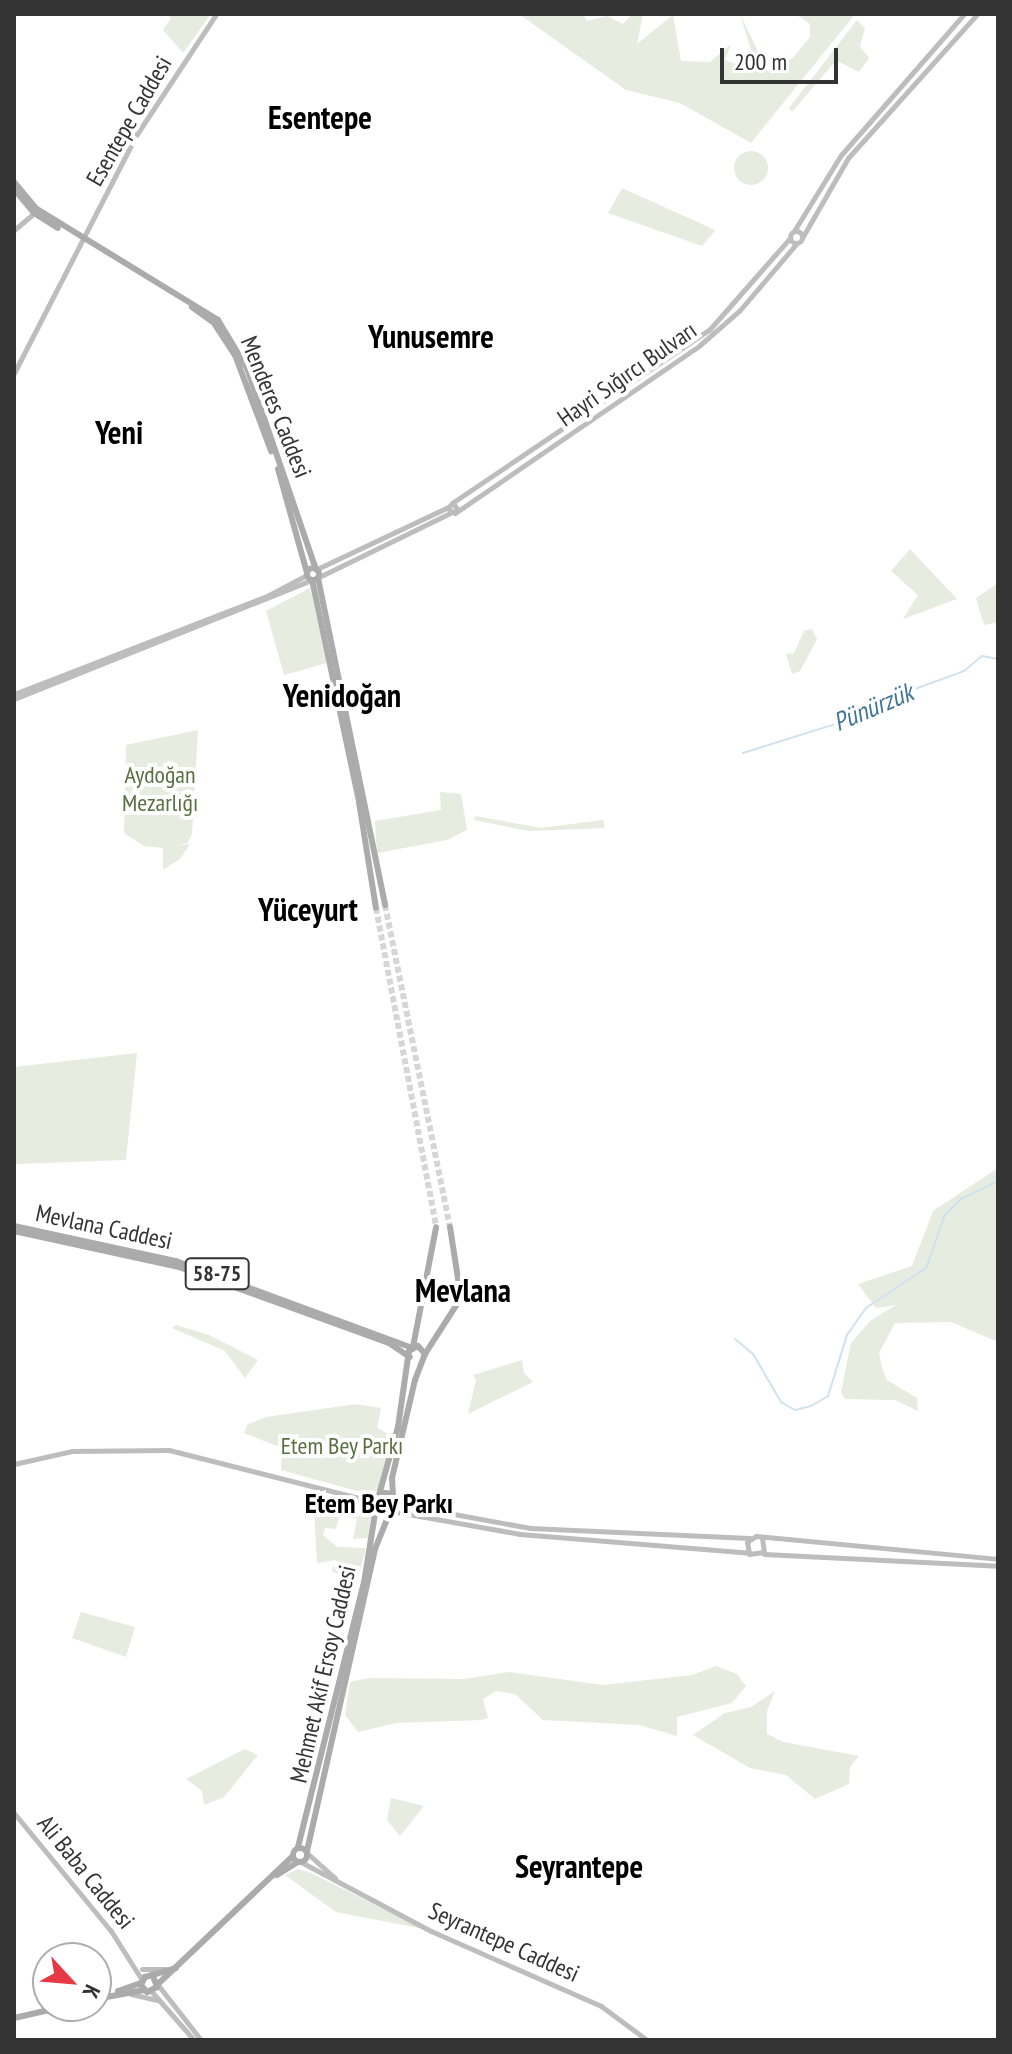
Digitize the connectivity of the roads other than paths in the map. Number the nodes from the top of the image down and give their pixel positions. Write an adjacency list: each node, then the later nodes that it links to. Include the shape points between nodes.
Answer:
1 (216, 14): 11 (street, Esentepe Caddesi, via 137,134)
2 (964, 14): 8 (street, via 841,155)
3 (977, 14): 10 (street, via 848,158)
4 (14, 182): 11 (main road, via 37,209)
5 (14, 189): 6 (main road)
6 (34, 213): 7 (street); 11 (main road)
7 (14, 230)
8 (794, 231): 9 (street, Hayri Sığırcı Bulvarı); 10 (street)
9 (790, 238): 12 (street); 14 (street, Hayri Sığırcı Bulvarı, via 710,329)
10 (802, 238): 12 (street, Hayri Sığırcı Bulvarı)
11 (83, 243): 13 (street, Esentepe Caddesi); 15 (main road, Menderes Caddesi, via 208,311 228,334 252,383)
12 (797, 243): 14 (street, Hayri Sığırcı Bulvarı, via 732,318 700,345 457,509)
13 (14, 373)
14 (450, 508): 15 (street, Hayri Sığırcı Bulvarı)
15 (313, 575): 16 (street, Hayri Sığırcı Bulvarı); 17 (main road); 18 (main road)
16 (14, 697)
17 (385, 905)
18 (376, 908)
19 (436, 1227): 23 (main road, Mehmet Akif Ersoy Caddesi)
20 (450, 1227): 22 (main road, via 461,1298)
21 (14, 1228): 23 (main road, Mevlana Caddesi / 58-75, via 176,1261); 24 (main road, Mevlana Caddesi / 58-75, via 193,1272 389,1343)
22 (438, 1337): 23 (main road); 25 (main road)
23 (415, 1347): 24 (main road, Mehmet Akif Ersoy Caddesi); 25 (main road)
24 (410, 1357): 25 (main road, Mevlana Caddesi); 28 (main road, Mehmet Akif Ersoy Caddesi)
25 (423, 1357): 27 (main road, Mehmet Akif Ersoy Caddesi, via 400,1437)
26 (14, 1464): 28 (street, via 72,1451 169,1450)
27 (393, 1496): 28 (main road); 29 (main road, Mehmet Akif Ersoy Caddesi); 30 (street, via 432,1510 530,1528)
28 (377, 1502): 29 (main road); 37 (main road, Mehmet Akif Ersoy Caddesi, via 364,1583)
29 (391, 1512): 32 (street, via 520,1534); 38 (main road, Mehmet Akif Ersoy Caddesi, via 375,1549)
30 (750, 1538): 31 (street); 32 (street)
31 (762, 1538): 33 (street); 34 (street)
32 (749, 1553): 33 (street)
33 (763, 1553): 35 (street)
34 (998, 1559)
35 (998, 1566)
36 (14, 1813): 42 (street, Ali Baba Caddesi)
37 (298, 1847): 38 (main road); 39 (main road, Mehmet Akif Ersoy Caddesi)
38 (308, 1850): 39 (main road); 39 (street)
39 (303, 1861): 40 (main road); 40 (main road); 53 (street, Seyrantepe Caddesi, via 431,1931 601,2006)
40 (267, 1881): 41 (main road)
41 (179, 1967): 43 (main road); 45 (main road)
42 (139, 1969): 43 (street); 44 (street, Ali Baba Caddesi); 46 (street)
43 (171, 1969): 44 (main road)
44 (147, 1983): 45 (main road); 46 (main road); 48 (main road); 50 (street, Ali Baba Caddesi)
45 (158, 1985): 52 (street)
46 (125, 1989): 47 (main road)
47 (112, 1993)
48 (118, 1994): 49 (main road); 50 (street)
49 (112, 1995)
50 (161, 2002): 51 (street, Ali Baba Caddesi)
51 (194, 2040)
52 (201, 2040)
53 (647, 2040)

